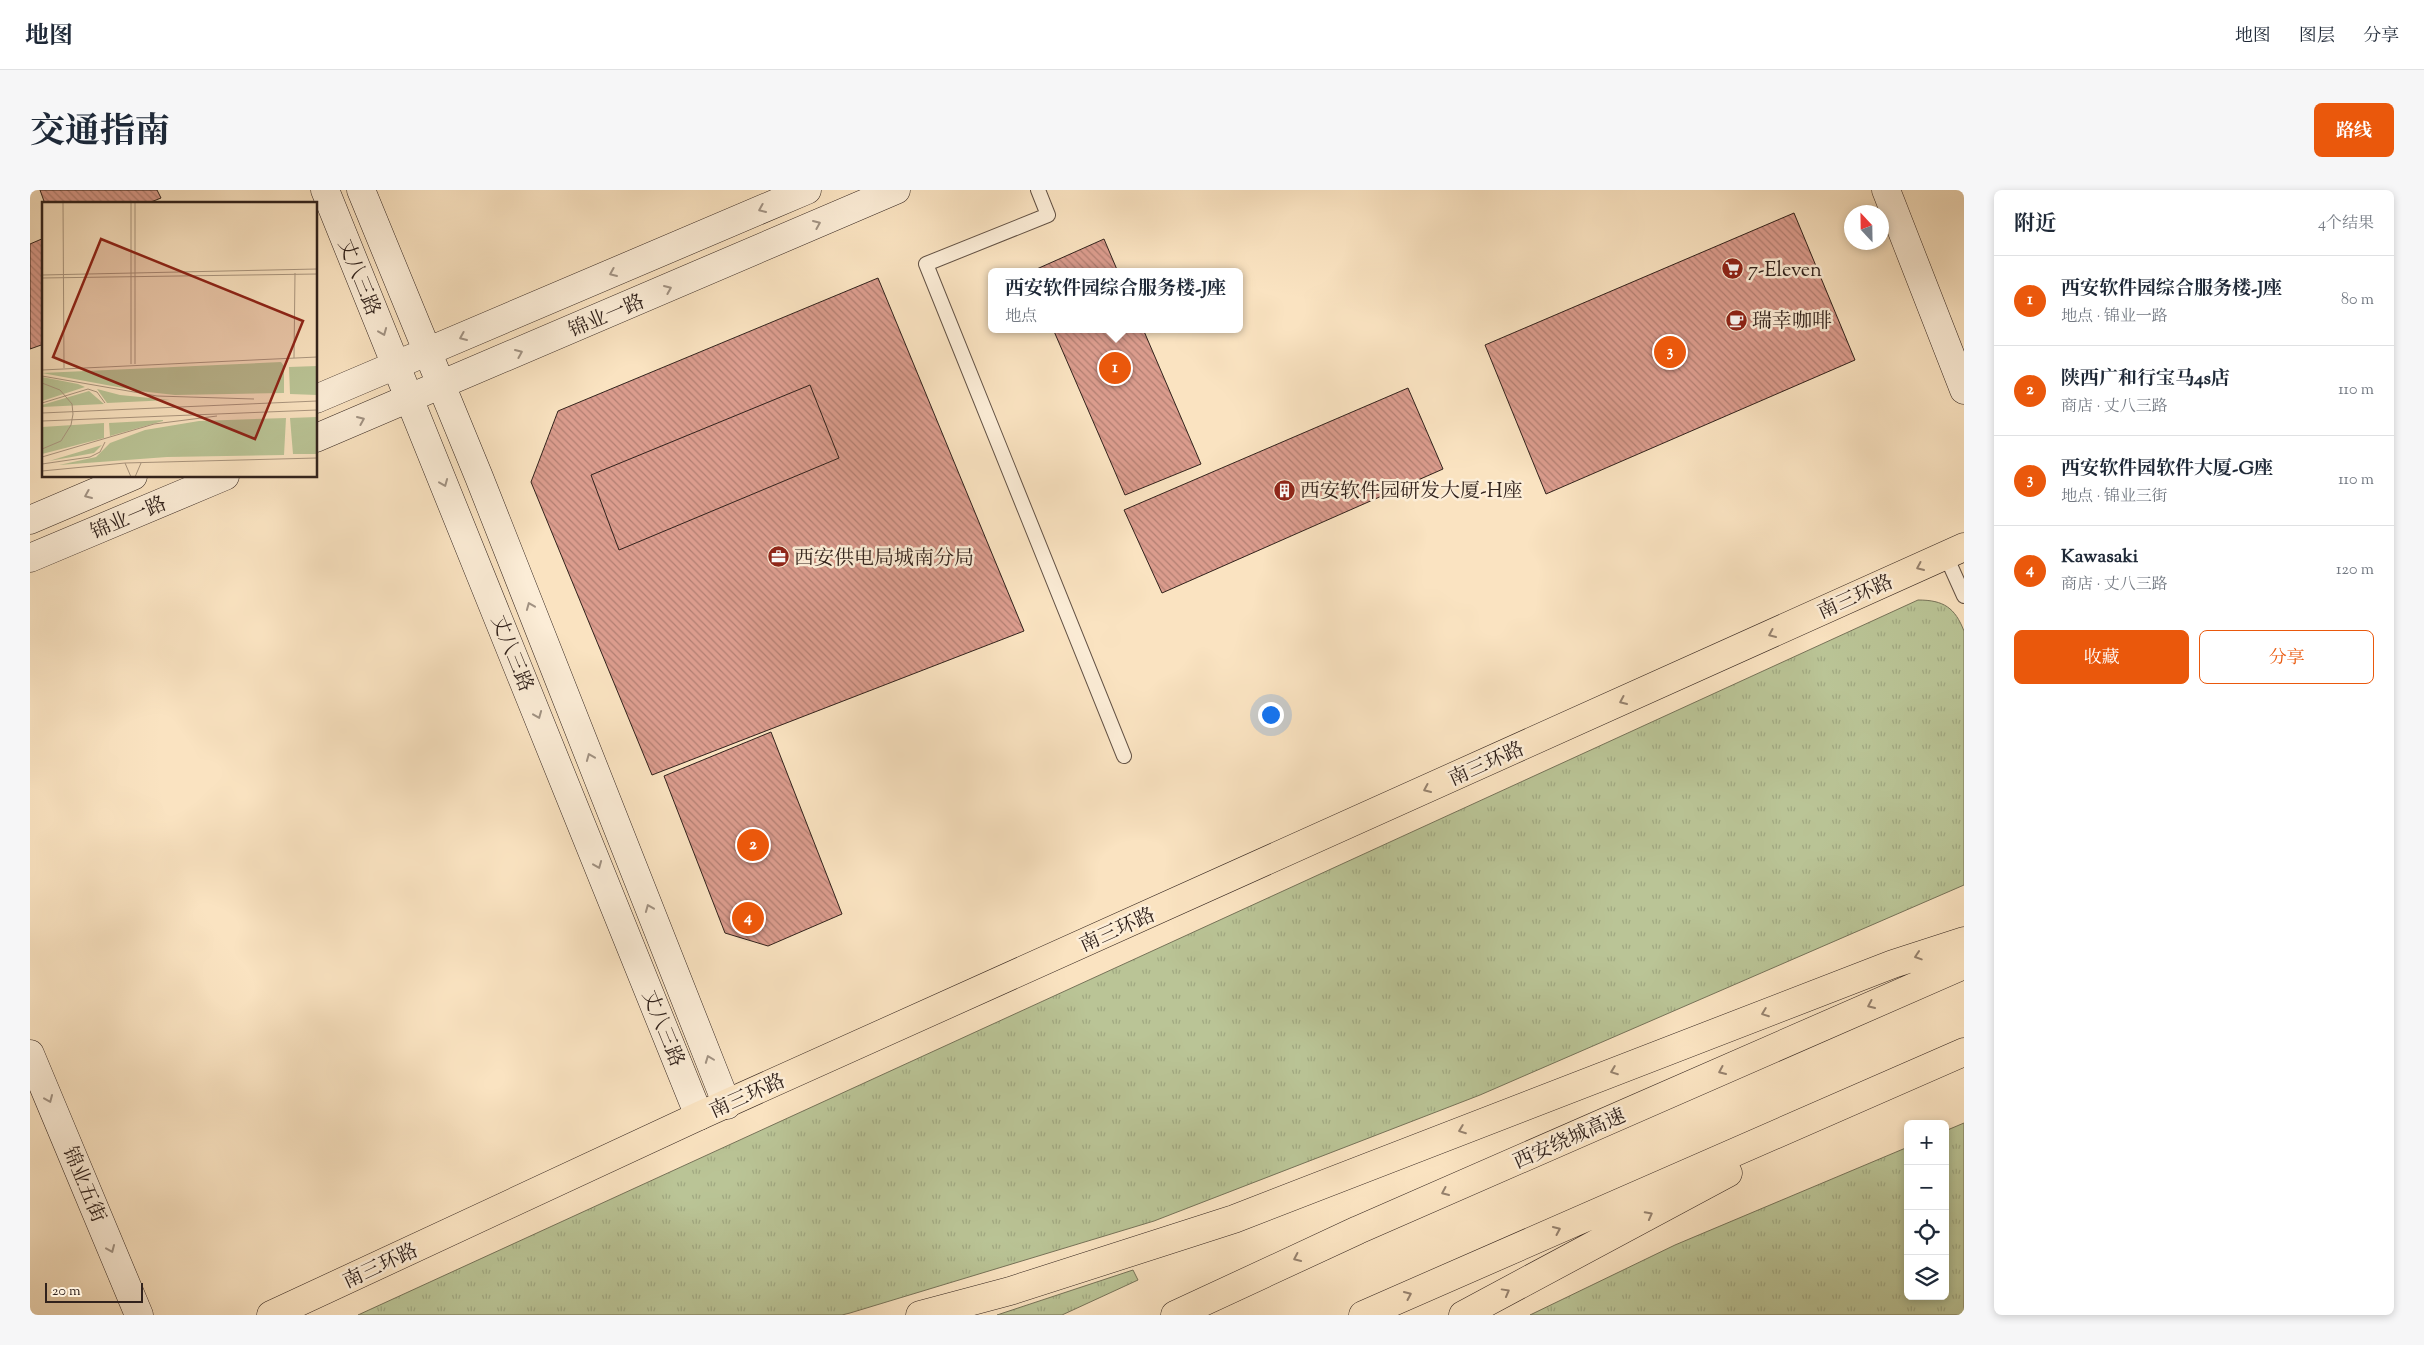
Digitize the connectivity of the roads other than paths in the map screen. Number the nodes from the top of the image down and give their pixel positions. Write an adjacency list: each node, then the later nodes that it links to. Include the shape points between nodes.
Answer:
1 (325, 190): 8 (street, 丈八三路, one-way to 8)
2 (361, 190): 7 (street, 丈八三路)
3 (807, 190): 7 (street, 锦业一路, one-way to 7)
4 (896, 190): 9 (street, 锦业一路, one-way to 4)
5 (1038, 190): 20 (lane, via 1048,215 926,264)
6 (1886, 190): 10 (street)
7 (428, 352): 8 (street, 锦业一路); 9 (street, 丈八三路)
8 (396, 365): 11 (street, 锦业一路); 12 (street, 丈八三路)
9 (442, 386): 12 (street, 锦业一路); 26 (street, 丈八三路, one-way to 9)
10 (1964, 390)
11 (318, 398)
12 (410, 399): 13 (street, 锦业一路, one-way to 12); 27 (street, 丈八三路, one-way to 27)
13 (318, 437)
14 (128, 478): 16 (street, 锦业一路, one-way to 16)
15 (221, 478): 18 (street, 锦业一路)
16 (30, 520)
17 (1955, 551): 19 (lane); 26 (highway, 南三环路, one-way to 26)
18 (30, 558)
19 (1964, 596)
20 (1124, 756)
21 (1964, 941): 30 (highway, one-way to 30, via 1875,971 1234,1219 1010,1291)
22 (1964, 965): 31 (highway, 西安绕城高速, one-way to 31, via 1368,1226)
23 (1964, 1052): 25 (highway)
24 (30, 1054): 28 (street, 锦业五街, one-way to 28)
25 (1922, 1070): 32 (highway, one-way to 25); 33 (highway, one-way to 25)
26 (727, 1105): 27 (highway, 南三环路)
27 (699, 1116): 29 (highway, 南三环路)
28 (139, 1315)
29 (271, 1315)
30 (920, 1315)
31 (1175, 1315)
32 (1364, 1315)
33 (1463, 1315)

